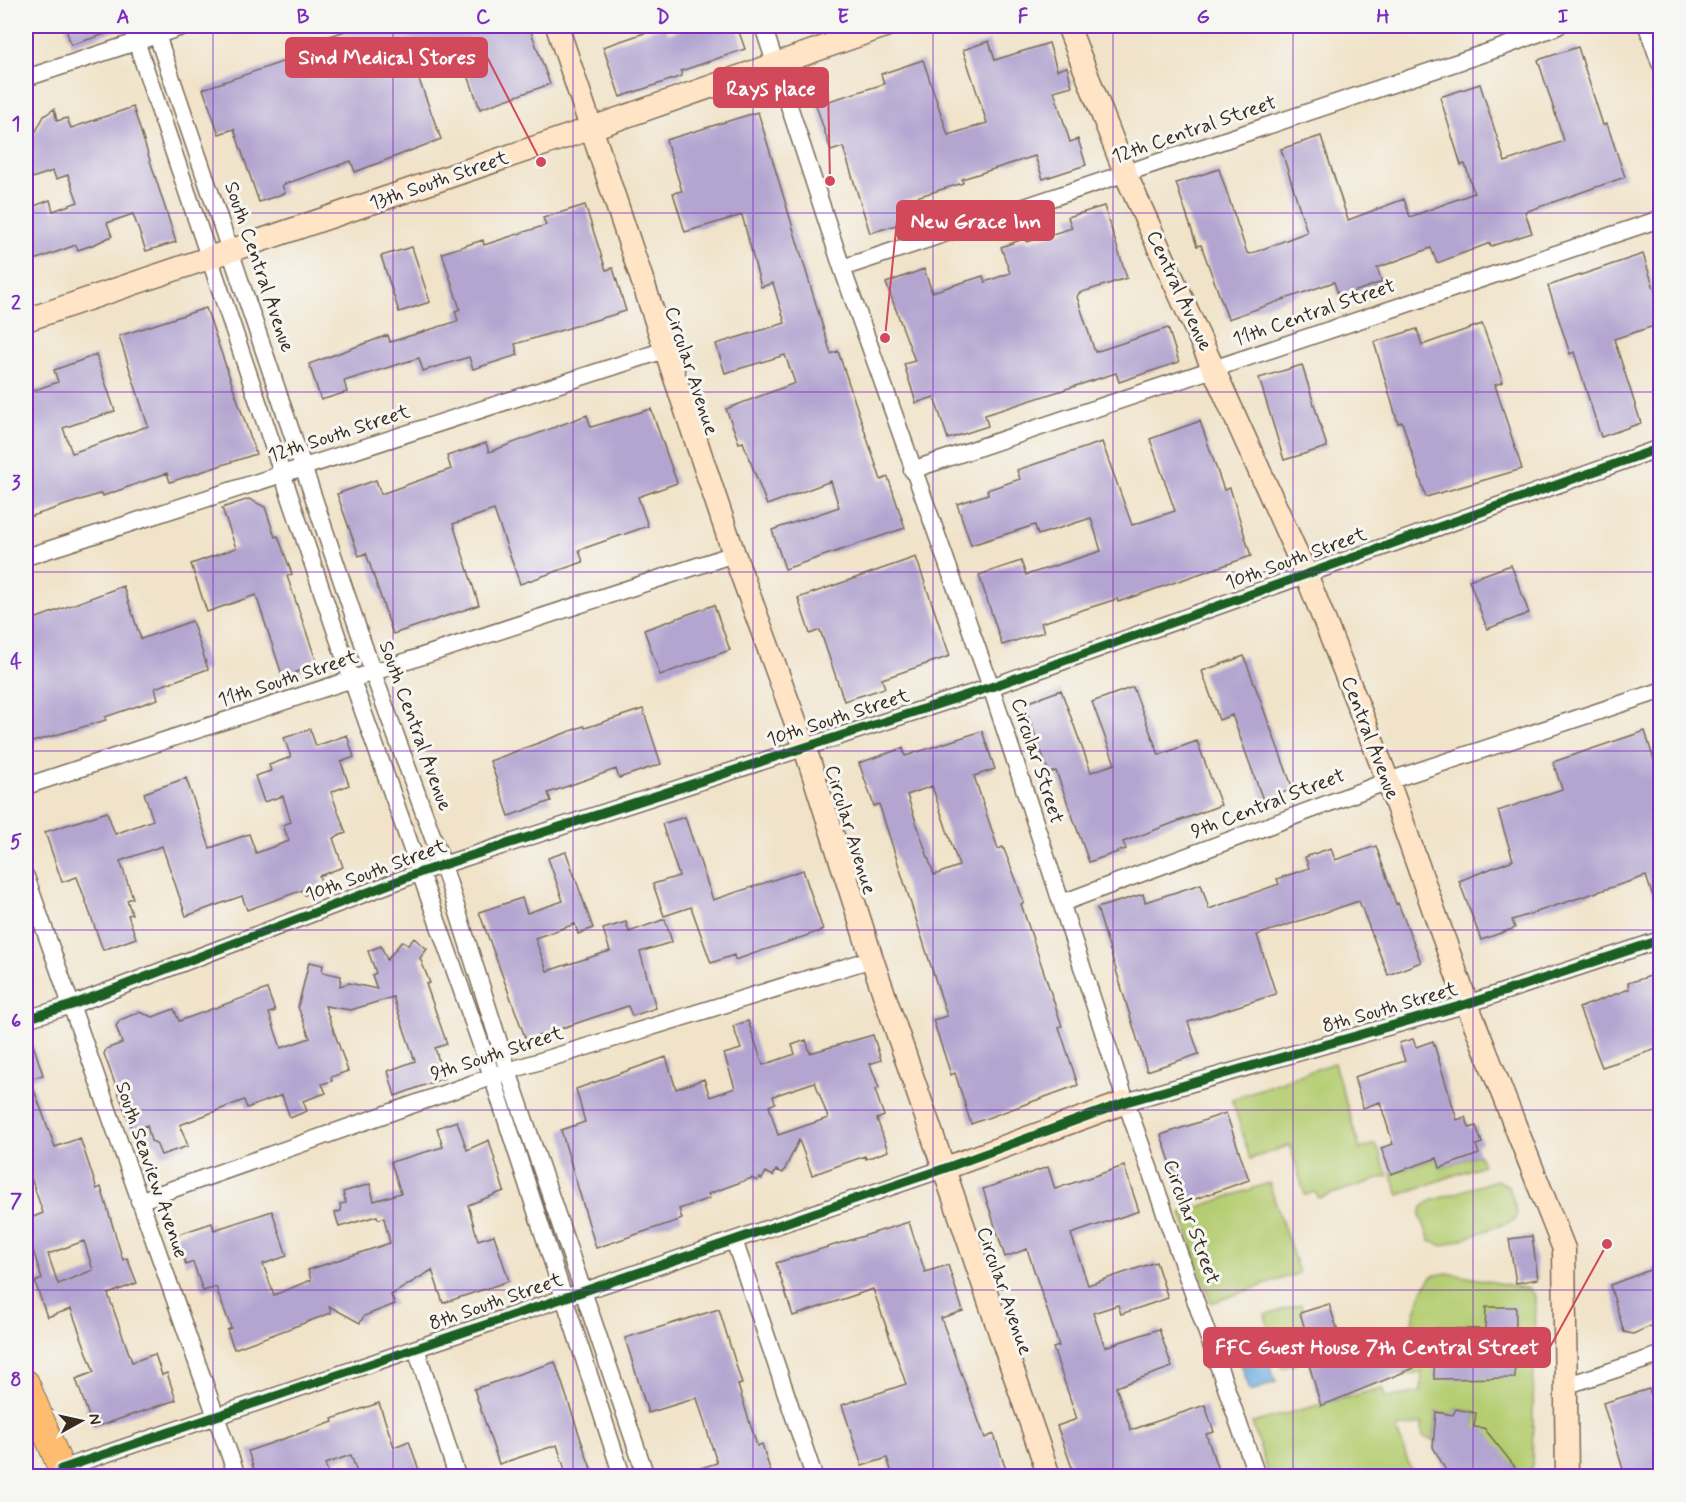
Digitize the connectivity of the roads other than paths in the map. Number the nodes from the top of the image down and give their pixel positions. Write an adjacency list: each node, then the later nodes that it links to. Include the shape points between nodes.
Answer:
1 (185, 26): 8 (street)
2 (557, 26): 13 (street, Circular Avenue)
3 (763, 26): 11 (street, Circular Street)
4 (885, 26): 11 (street, 13th South Street)
5 (1068, 26): 14 (street, Central Avenue)
6 (1558, 26): 14 (street, 12th Central Street)
7 (1647, 26): 10 (street)
8 (155, 30): 9 (street); 16 (street, South Central Avenue)
9 (134, 33): 12 (street); 17 (street)
10 (1660, 63)
11 (776, 65): 13 (street, 13th South Street); 18 (street, Circular Street)
12 (26, 78)
13 (592, 128): 16 (street, 13th South Street); 20 (street, Circular Avenue)
14 (1126, 175): 18 (street, 12th Central Street); 21 (street, Central Avenue)
15 (1660, 219): 21 (street, 11th Central Street)
16 (232, 251): 17 (street, 13th South Street); 23 (street, South Central Avenue)
17 (209, 258): 19 (street, 13th South Street); 25 (street)
18 (842, 268): 24 (street, Circular Street)
19 (26, 320)
20 (665, 350): 23 (street, 12th South Street); 26 (street, Circular Avenue)
21 (1214, 368): 24 (street, 11th Central Street); 28 (street, Central Avenue)
22 (1660, 448): 28 (street, 10th South Street)
23 (304, 467): 25 (street, 12th South Street); 29 (street, South Central Avenue)
24 (912, 470): 31 (street, Circular Street)
25 (282, 474): 27 (street, 12th South Street); 30 (street)
26 (734, 554): 29 (street, 11th South Street); 33 (street, Circular Avenue)
27 (26, 557)
28 (1306, 574): 31 (street, 10th South Street); 34 (street, Central Avenue)
29 (374, 673): 30 (street, 11th South Street); 36 (street, South Central Avenue)
30 (352, 680): 35 (street, 11th South Street); 37 (street)
31 (991, 687): 33 (street, 10th South Street); 39 (street, Circular Street)
32 (1660, 691): 34 (street, 9th Central Street)
33 (805, 748): 36 (street, 10th South Street); 41 (street, Circular Avenue)
34 (1388, 781): 39 (street, 9th Central Street); 42 (street, Central Avenue)
35 (26, 786)
36 (443, 865): 37 (street, 10th South Street); 45 (street, South Central Avenue)
37 (421, 872): 43 (street, 10th South Street); 45 (street)
38 (26, 877): 43 (street, South Seaview Avenue)
39 (1062, 903): 46 (street, Circular Street)
40 (1660, 940): 42 (street, 8th South Street)
41 (872, 959): 45 (street, 9th South Street); 47 (street, Circular Avenue)
42 (1467, 1004): 46 (street, 8th South Street); 55 (street, Central Avenue, via 1564,1249)
43 (72, 1005): 44 (street, 10th South Street); 48 (street, South Seaview Avenue)
44 (26, 1019)
45 (500, 1073): 48 (street, 9th South Street); 50 (street, South Central Avenue); 51 (street)
46 (1126, 1102): 47 (street); 64 (street, Circular Street)
47 (943, 1169): 49 (street, 8th South Street); 63 (street, Circular Avenue)
48 (140, 1201): 56 (street, South Seaview Avenue)
49 (734, 1240): 50 (street, 8th South Street); 62 (street)
50 (583, 1291): 51 (street, 8th South Street); 61 (street, South Central Avenue)
51 (563, 1298): 52 (street, 8th South Street); 60 (street)
52 (416, 1348): 56 (street, 8th South Street); 59 (street)
53 (1660, 1355): 55 (street)
54 (26, 1383): 57 (main road)
55 (1568, 1385): 65 (street, Central Avenue)
56 (215, 1417): 57 (street, 8th South Street); 58 (street, South Seaview Avenue)
57 (62, 1473)
58 (237, 1476)
59 (457, 1476)
60 (622, 1476)
61 (646, 1476)
62 (814, 1476)
63 (1049, 1476)
64 (1257, 1476)
65 (1567, 1476)

